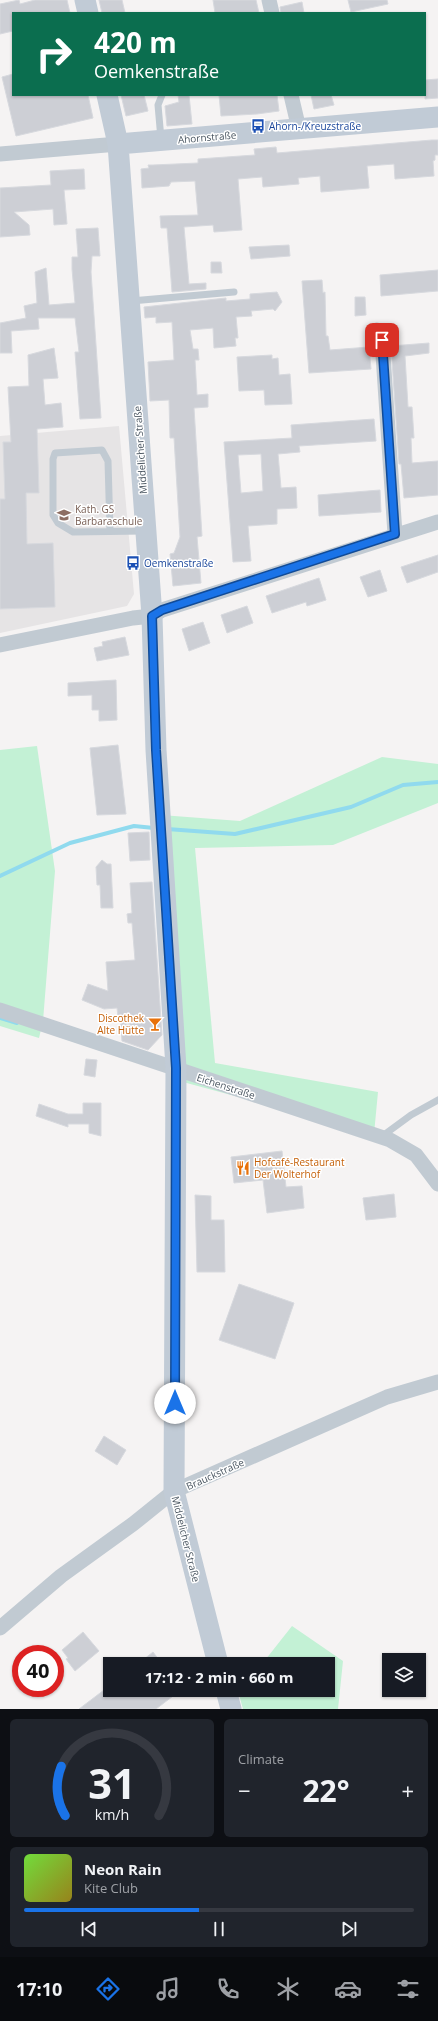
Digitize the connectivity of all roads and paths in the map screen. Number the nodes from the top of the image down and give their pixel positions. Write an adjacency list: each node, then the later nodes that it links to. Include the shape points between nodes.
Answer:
1 (85, 0): 3 (street)
2 (269, 0): 4 (street)
3 (88, 12)
4 (272, 12)
5 (107, 96): 11 (street, Middelicher Straße)
6 (162, 96): 10 (lane, via 158,105)
7 (291, 96): 9 (street)
8 (438, 117): 9 (street, Ahornstraße)
9 (299, 129): 10 (street, Ahornstraße)
10 (161, 141): 11 (street, Ahornstraße)
11 (118, 144): 12 (street, Ahornstraße); 14 (street, Middelicher Straße)
12 (0, 154)
13 (234, 292): 14 (lane)
14 (129, 301): 17 (street, Middelicher Straße)
15 (377, 330): 19 (street, via 382,342)
16 (438, 522): 19 (street)
17 (146, 530): 18 (lane); 20 (street, Middelicher Straße)
18 (110, 531): 18 (lane, via 73,532 58,523 53,515 55,453 102,450 106,454)
19 (395, 534): 20 (street, via 162,610)
20 (152, 616): 21 (street); 23 (street, Middelicher Straße, via 156,750)
21 (0, 645)
22 (0, 1010): 23 (street, Eichenstraße)
23 (176, 1068): 25 (street, Eichenstraße, via 187,1074); 28 (street, Middelicher Straße)
24 (438, 1100): 25 (lane)
25 (381, 1137): 26 (street, Eichenstraße, via 416,1155)
26 (438, 1184)
27 (438, 1382): 28 (street, Brauckstraße, via 387,1397)
28 (174, 1491): 29 (street, Brauckstraße, via 134,1524 61,1576); 30 (street, Middelicher Straße)
29 (0, 1628)
30 (216, 1657)
31 (228, 1697): 32 (street)
32 (231, 1709)

